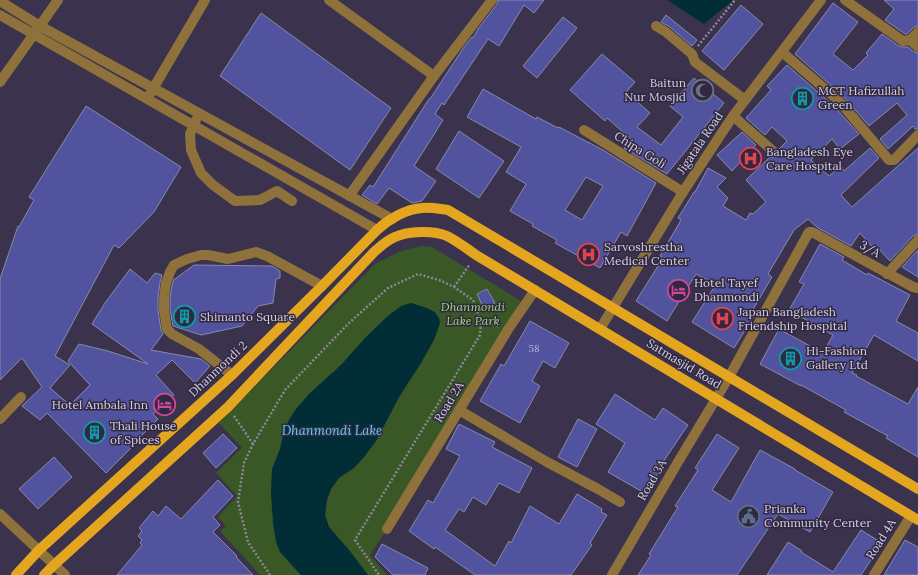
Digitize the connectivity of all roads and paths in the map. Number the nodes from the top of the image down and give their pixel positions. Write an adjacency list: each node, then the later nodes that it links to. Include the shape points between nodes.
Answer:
1 (58, 0): 10 (street)
2 (205, 0): 20 (street)
3 (329, 0): 18 (street)
4 (492, 0): 18 (street)
5 (734, 0): 17 (path)
6 (821, 0): 16 (street, Jigatala Road)
7 (845, 0): 14 (street, via 903,41)
8 (0, 1): 10 (street)
9 (0, 15): 13 (street)
10 (40, 26): 13 (street); 20 (street)
11 (656, 26): 17 (street)
12 (918, 32): 14 (street)
13 (34, 35): 19 (street); 21 (street)
14 (910, 40): 15 (street)
15 (918, 47)
16 (782, 52): 22 (street, Jigatala Road); 27 (street, via 839,101 889,160 894,160)
17 (692, 54): 22 (street, via 695,62)
18 (434, 76): 30 (street)
19 (0, 82)
20 (153, 88): 21 (street); 23 (street)
21 (147, 99): 25 (street)
22 (745, 100): 24 (street, Jigatala Road)
23 (199, 113): 25 (street); 30 (street)
24 (733, 116): 28 (street); 29 (street, Jigatala Road)
25 (193, 126): 31 (street, via 190,134 191,150 201,173 235,201 260,200 277,191); 34 (street)
26 (584, 130): 29 (street, Chipa Goli)
27 (918, 135)
28 (773, 151)
29 (683, 192): 44 (street, Jigatala Road)
30 (349, 196): 33 (street)
31 (292, 201)
32 (448, 210): 33 (main road, Dhanmondi 2, via 422,208); 44 (main road, Satmasjid Road)
33 (392, 219): 34 (main road, Dhanmondi 2); 36 (main road)
34 (377, 230): 36 (main road); 40 (main road, Dhanmondi 2)
35 (809, 232): 39 (street, 3/A); 49 (street, Road 3A)
36 (394, 237): 38 (main road, Satmasjid Road, via 414,232 445,235); 52 (main road, via 366,260)
37 (918, 240): 39 (street)
38 (476, 255): 41 (path); 43 (main road, Satmasjid Road)
39 (887, 274): 42 (street, 3/A)
40 (322, 286): 48 (main road, Dhanmondi 2); 48 (street, via 256,252 228,259 201,255 174,265 166,283 164,298 167,329 199,349)
41 (454, 286): 45 (path, via 473,300); 55 (path, via 418,274 388,288 349,323 285,390)
42 (918, 288)
43 (534, 290): 46 (street, Road 2A); 47 (main road, Satmasjid Road)
44 (612, 308): 47 (street, Jigatala Road); 49 (main road, Satmasjid Road)
45 (481, 322): 46 (path); 67 (path, via 480,335 355,540)
46 (509, 328): 53 (street, Road 2A)
47 (600, 330): 51 (main road, Satmasjid Road)
48 (232, 375): 61 (main road, Dhanmondi 2)
49 (729, 377): 51 (street, Road 3A); 56 (main road, Satmasjid Road)
50 (21, 398): 54 (street)
51 (716, 399): 59 (main road, Satmasjid Road); 68 (street, Road 3A)
52 (228, 407): 55 (path); 62 (main road)
53 (459, 410): 57 (street); 60 (street, Road 2A)
54 (0, 419)
55 (253, 444): 66 (path, via 244,463 238,502 248,542)
56 (917, 486)
57 (620, 502)
58 (0, 514): 61 (street)
59 (914, 518): 69 (street, Road 4A)
60 (387, 529)
61 (39, 550): 62 (street); 63 (main road, Dhanmondi 2)
62 (54, 565): 64 (main road); 65 (street)
63 (16, 575)
64 (44, 575)
65 (64, 575)
66 (270, 575)
67 (379, 575)
68 (612, 575)
69 (874, 575)

